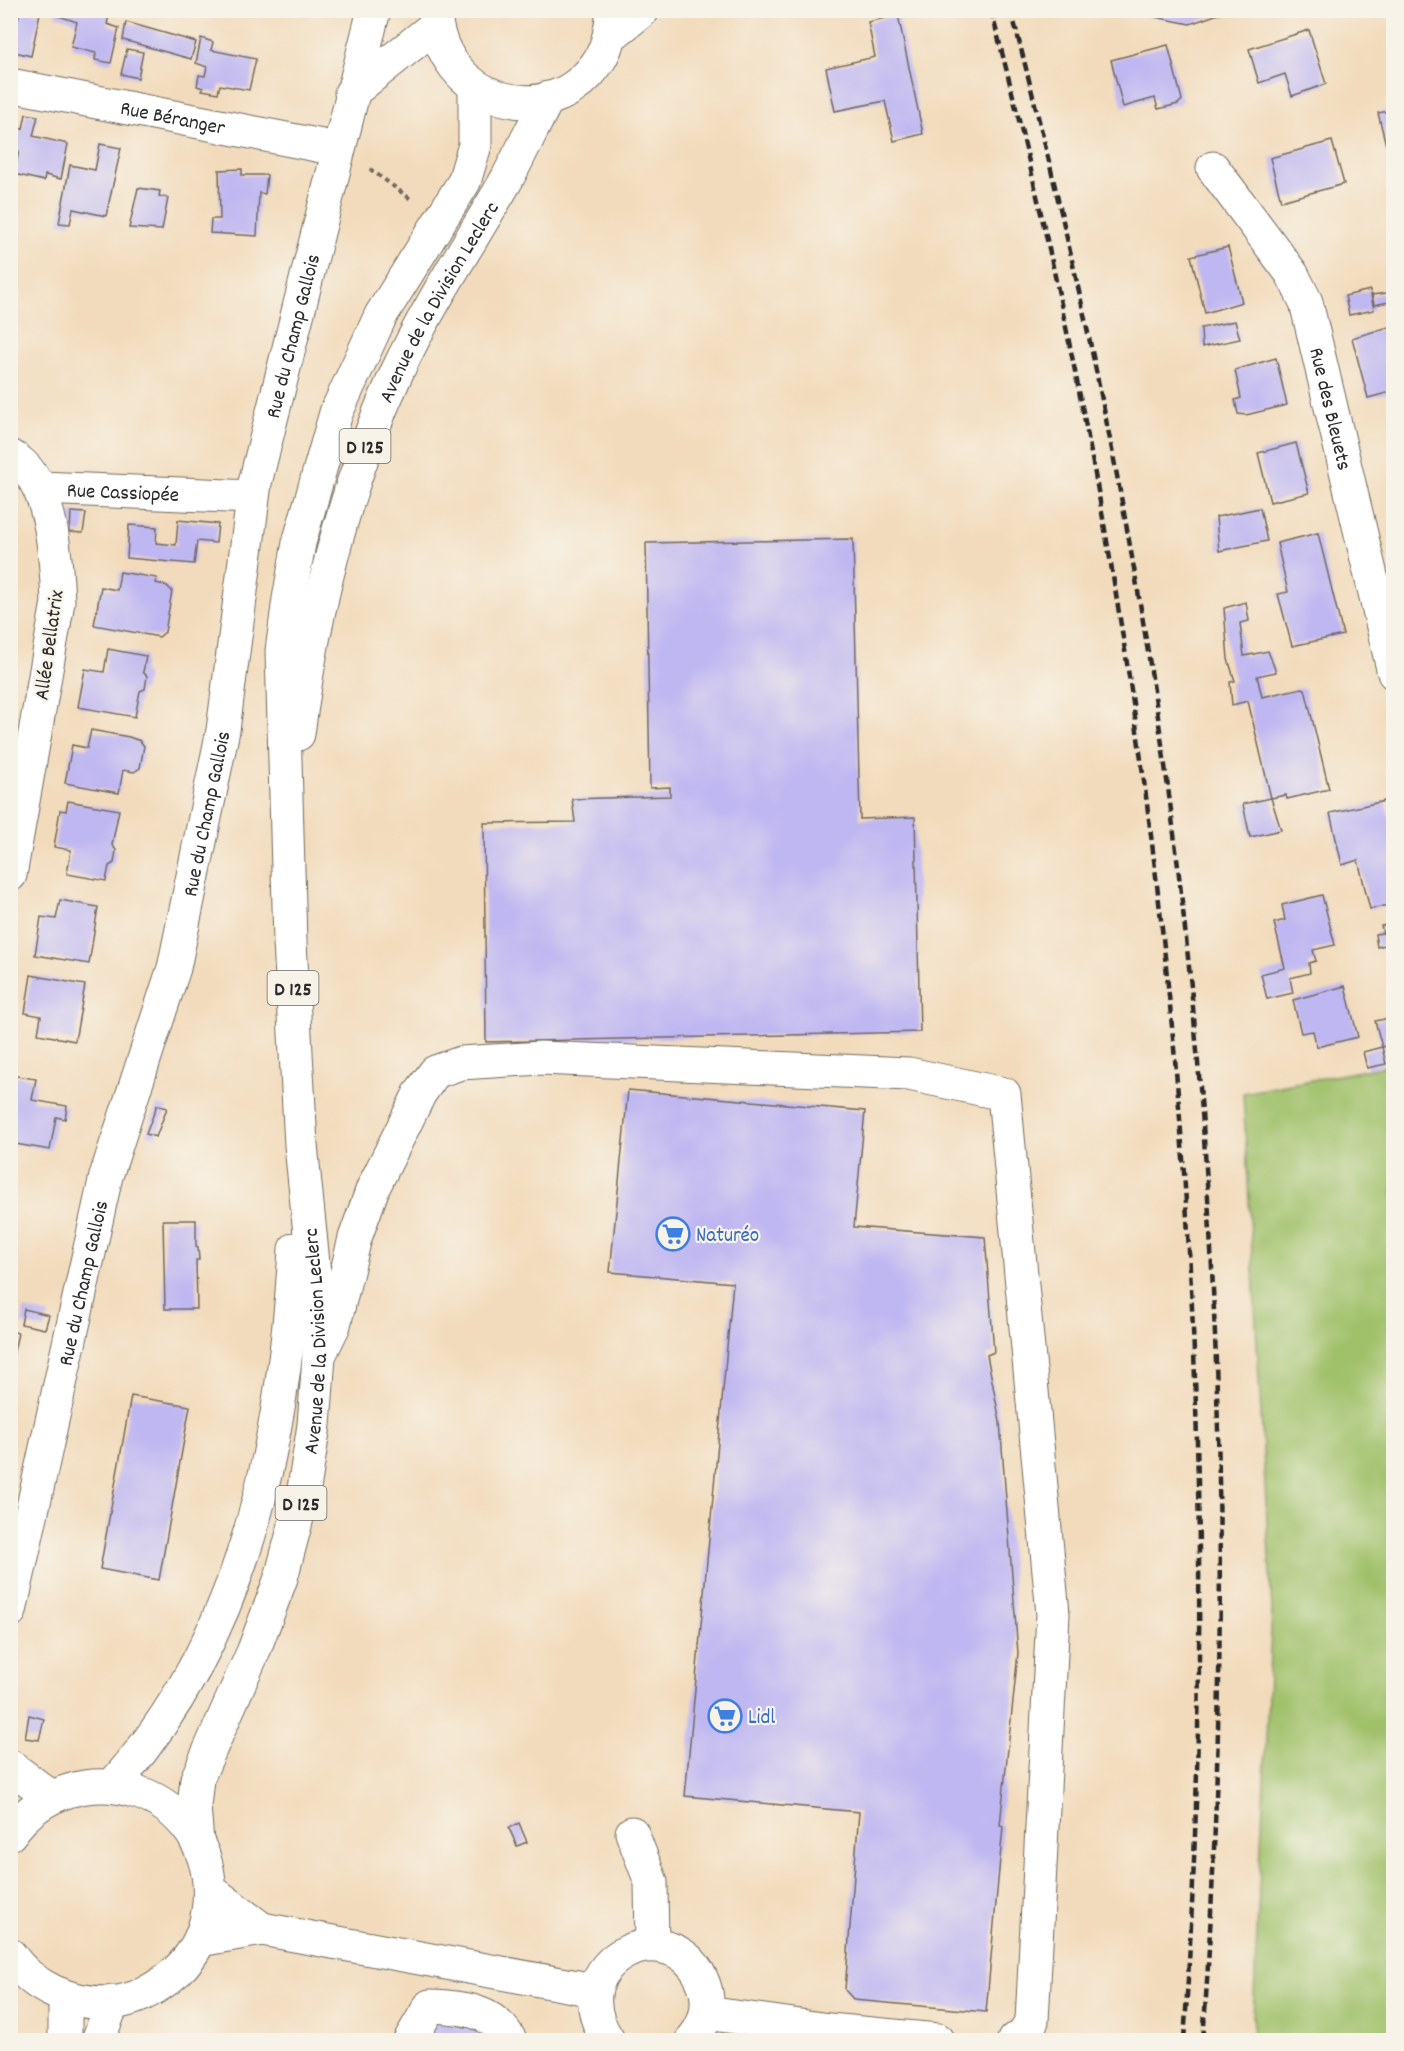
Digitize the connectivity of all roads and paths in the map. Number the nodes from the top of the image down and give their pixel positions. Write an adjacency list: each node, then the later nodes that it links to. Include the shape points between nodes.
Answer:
1 (374, 10): 7 (main road, Rue du Champ Gallois)
2 (643, 10): 4 (main road)
3 (435, 18): 6 (main road, via 445,56); 7 (main road)
4 (611, 24): 8 (main road, via 601,58 586,76 568,90)
5 (10, 86): 9 (main road, Rue Béranger)
6 (476, 88): 8 (main road, via 492,96); 16 (main road, Avenue de la Division Leclerc / D 125, via 475,145 464,182 404,273 361,357 336,413 299,543 282,651)
7 (351, 93): 9 (main road, Rue du Champ Gallois)
8 (539, 100): 16 (main road, Avenue de la Division Leclerc / D 125, via 507,178 432,304 397,371 362,454 318,611)
9 (337, 148): 13 (main road, Rue du Champ Gallois)
10 (1213, 168): 14 (main road, Rue des Bleuets, via 1292,274 1306,302)
11 (10, 456): 12 (main road, Rue Cassiopée, via 21,461)
12 (41, 488): 13 (main road, Rue Cassiopée); 15 (main road, Allée Bellatrix, via 56,559 58,602)
13 (252, 497): 20 (main road, Rue du Champ Gallois, via 223,730 174,968 106,1176)
14 (1394, 673)
15 (20, 764): 17 (main road, Allée Bellatrix)
16 (286, 831): 18 (main road, Avenue de la Division Leclerc / D 125)
17 (10, 875)
18 (301, 1145): 19 (main road, Avenue de la Division Leclerc / D 125); 22 (main road, Avenue de la Division Leclerc / D 125, via 286,1358 273,1442 252,1529 220,1617 195,1668 168,1717)
19 (319, 1356): 26 (main road, Avenue de la Division Leclerc / D 125, via 303,1495 281,1578 197,1779); 42 (main road, via 334,1325 355,1238 373,1188 420,1093 435,1072 461,1063 577,1059 909,1074 1004,1094 1053,1614 1032,2021 1021,2038)
20 (10, 1611)
21 (10, 1767): 23 (main road)
22 (112, 1786): 23 (main road, via 81,1787); 26 (main road, via 152,1797 185,1824)
23 (51, 1797): 24 (main road)
24 (11, 1831)
25 (632, 1833): 30 (main road, via 651,1882)
26 (197, 1842): 27 (main road)
27 (210, 1890): 28 (main road); 29 (main road, via 208,1916)
28 (262, 1929): 29 (main road); 32 (main road)
29 (200, 1941): 34 (main road, via 185,1964 164,1983 140,1996)
30 (652, 1945): 32 (main road, via 632,1948 615,1957); 35 (main road, via 671,1949 688,1959 700,1974 707,1993)
31 (17, 1970): 33 (main road)
32 (594, 1990): 40 (main road, via 593,2009)
33 (65, 1997): 34 (main road, via 89,2003); 36 (main road)
34 (113, 2002): 37 (main road)
35 (699, 2026): 41 (main road, via 829,2030)
36 (64, 2040)
37 (98, 2040)
38 (410, 2040): 39 (main road, via 430,2006 458,2007 487,2016 497,2021)
39 (510, 2040)
40 (608, 2040)
41 (938, 2040)
42 (1014, 2040)

